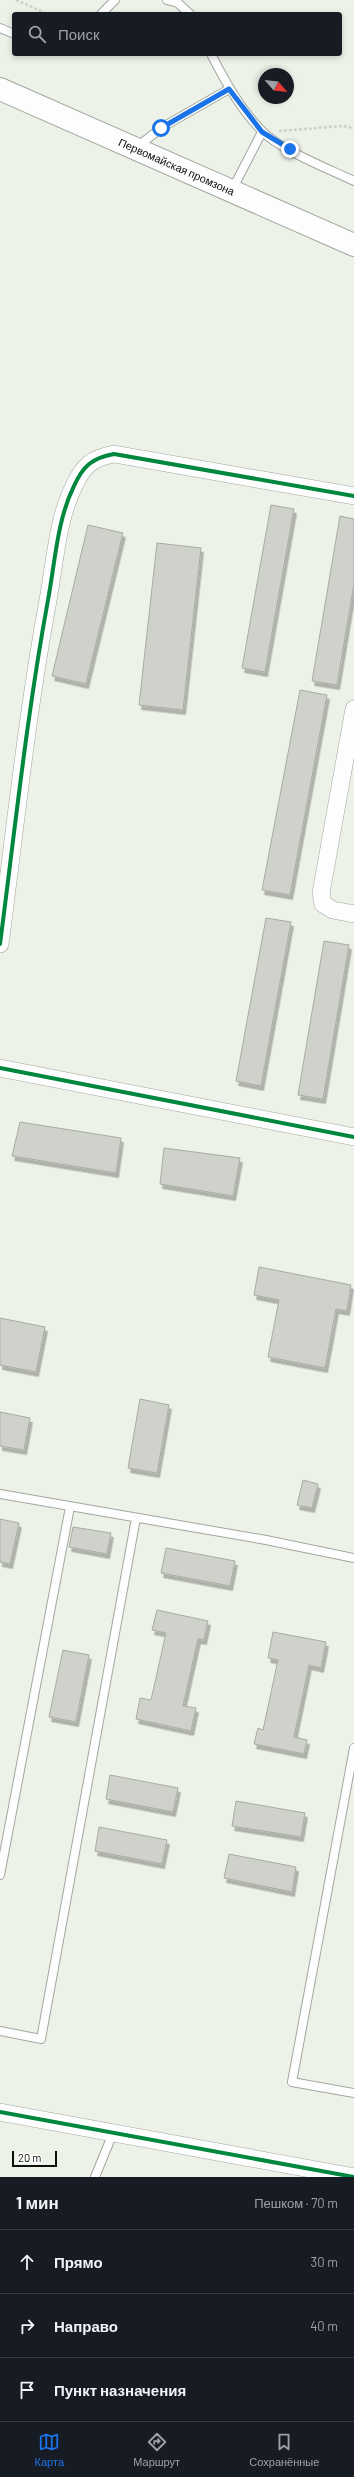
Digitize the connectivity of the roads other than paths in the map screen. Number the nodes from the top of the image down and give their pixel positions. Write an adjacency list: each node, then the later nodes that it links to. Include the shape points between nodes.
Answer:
1 (115, 0): 3 (lane)
2 (167, 0): 4 (lane, via 178,3)
3 (103, 12)
4 (188, 12)
5 (0, 28): 6 (lane)
6 (12, 33)
7 (212, 56): 9 (lane)
8 (0, 89): 11 (main road, Первомайская промзона)
9 (229, 89): 10 (lane); 11 (lane, via 161,128)
10 (262, 132): 12 (lane); 13 (lane)
11 (135, 148): 13 (main road, Первомайская промзона)
12 (354, 181)
13 (232, 191): 14 (main road, Первомайская промзона)
14 (354, 245)
15 (354, 496): 18 (street, via 114,454 98,457 84,469 74,486 64,513 34,674)
16 (354, 709): 17 (street, via 321,893 324,904 333,910)
17 (354, 914)
18 (0, 944)
19 (0, 1068): 20 (street)
20 (354, 1137)
21 (0, 1494): 22 (lane)
22 (70, 1506): 23 (lane); 26 (lane)
23 (136, 1518): 24 (lane); 27 (lane, via 41,2039)
24 (354, 1558)
25 (354, 1748): 28 (lane, via 292,2082)
26 (0, 1875)
27 (0, 2031)
28 (354, 2093)
29 (0, 2112): 30 (street)
30 (113, 2133): 31 (lane); 32 (street)
31 (95, 2177)
32 (354, 2177)

